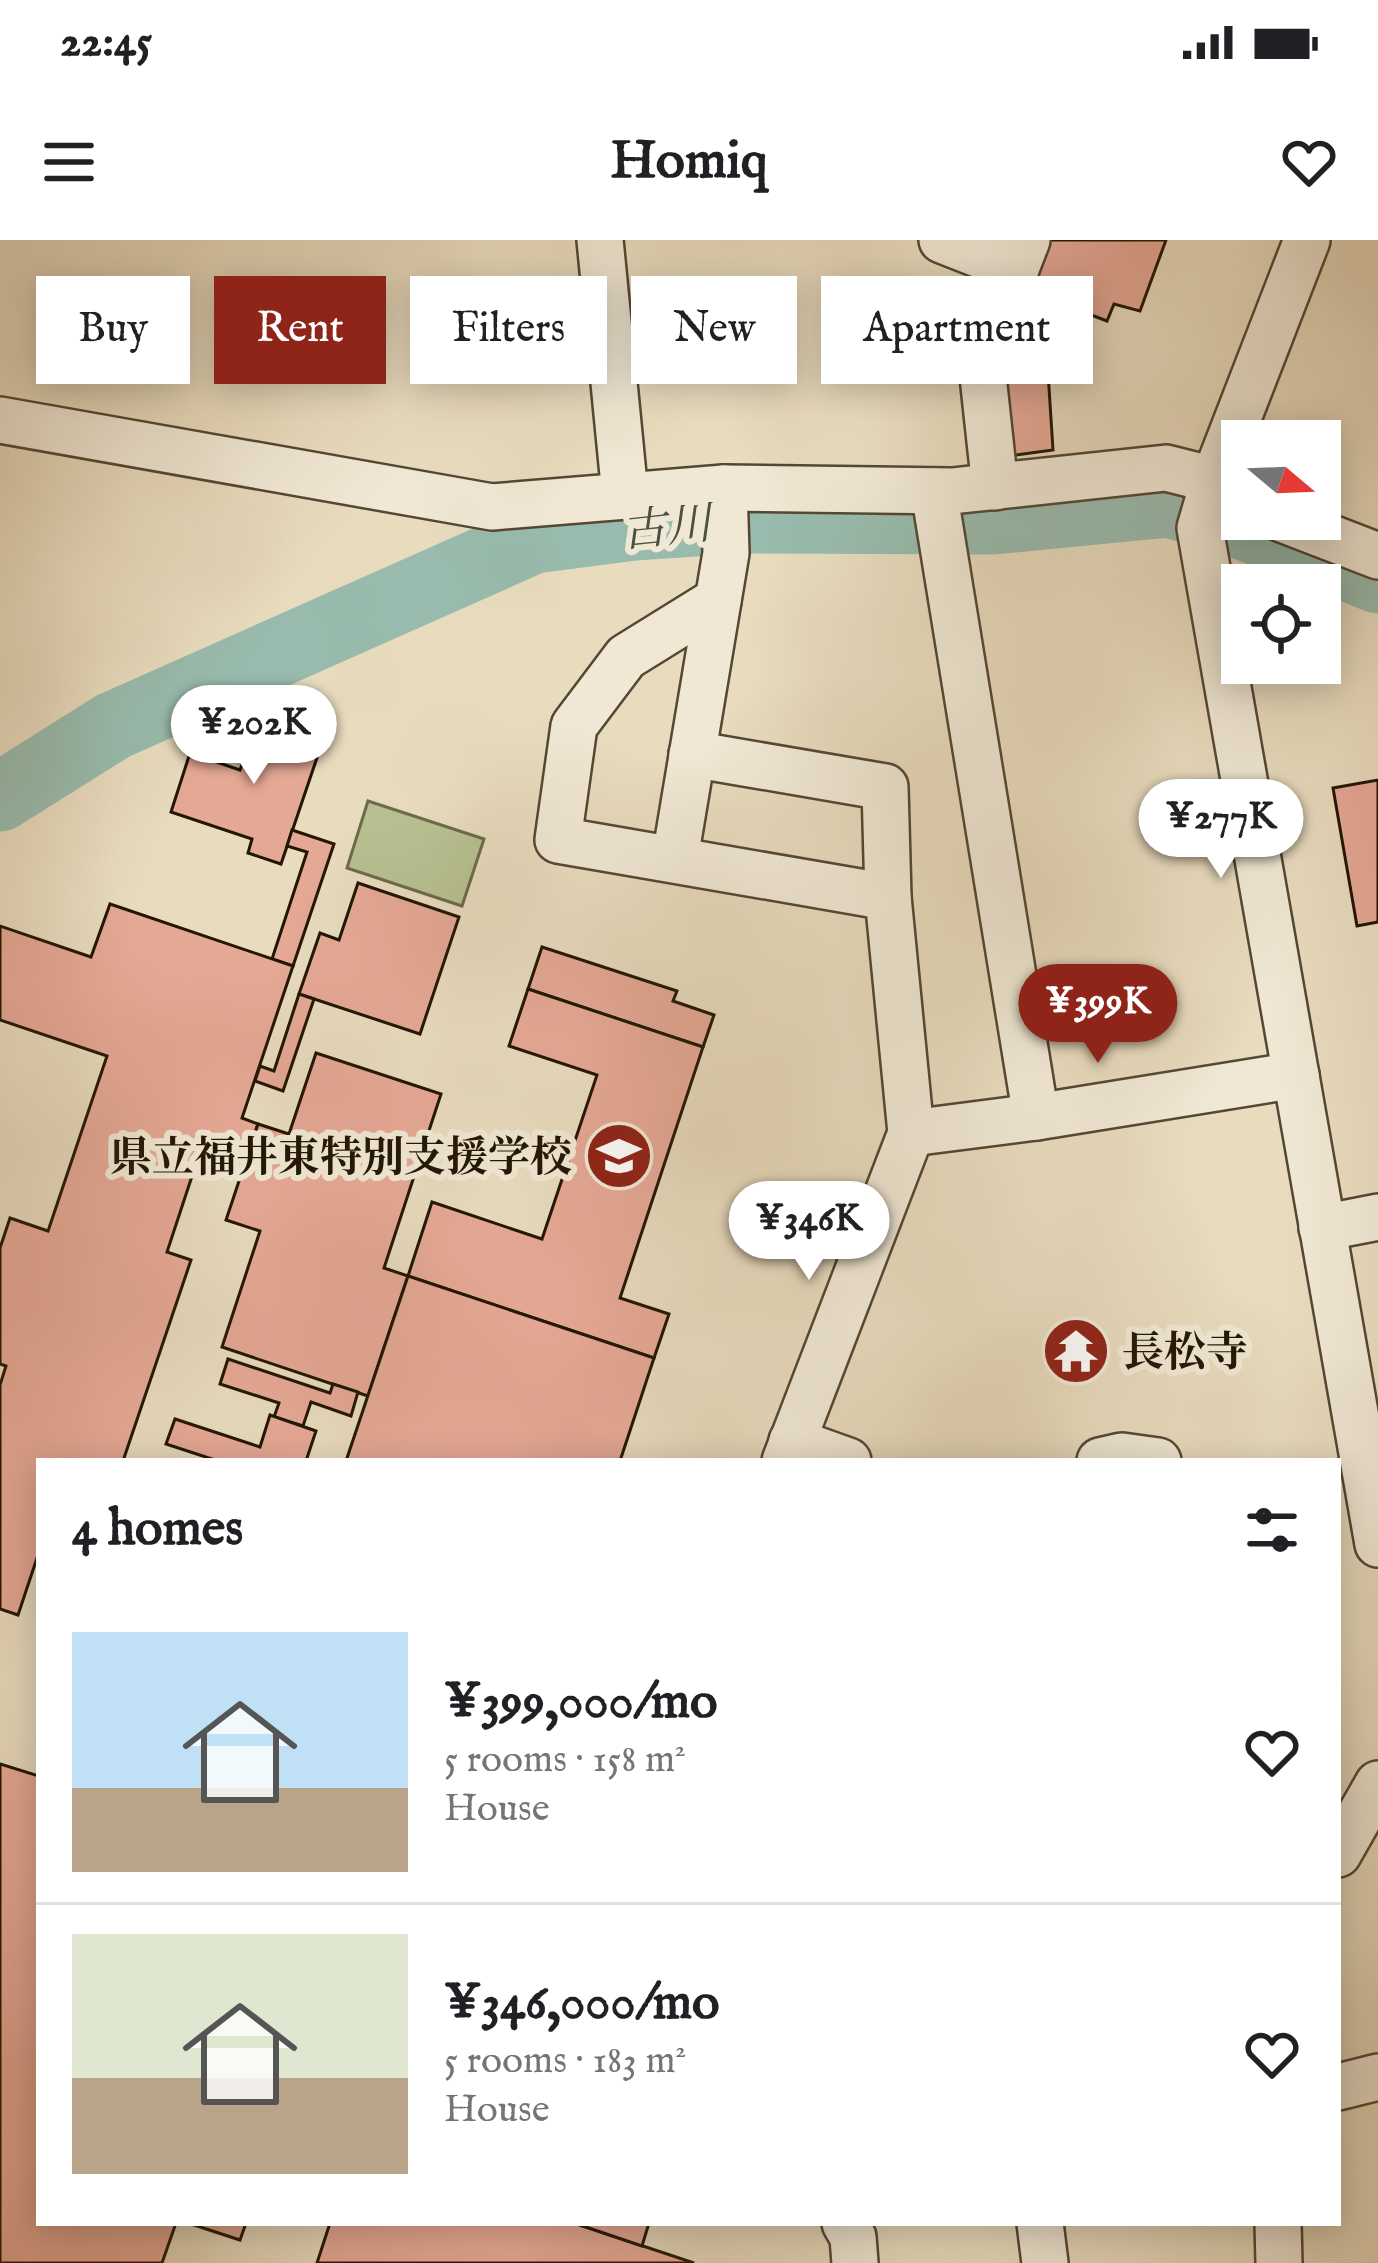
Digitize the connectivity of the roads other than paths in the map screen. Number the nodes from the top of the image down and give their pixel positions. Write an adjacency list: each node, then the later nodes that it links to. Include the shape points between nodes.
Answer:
1 (600, 240): 12 (street)
2 (942, 240): 4 (street)
3 (1306, 240): 6 (street)
4 (1022, 254): 7 (street, via 981,358)
5 (0, 420): 12 (street, via 492,507)
6 (1246, 420)
7 (995, 487): 9 (street); 10 (street, via 1166,468)
8 (724, 488): 9 (street); 12 (street); 15 (street)
9 (934, 491): 20 (street)
10 (1221, 492)
11 (1221, 494): 19 (street, via 1200,528)
12 (625, 496)
13 (1336, 540): 14 (street)
14 (1378, 556)
15 (718, 600): 16 (street); 17 (street, via 626,657 574,726 558,840)
16 (692, 754): 17 (street); 18 (street, via 885,788)
17 (675, 858): 18 (street)
18 (888, 897): 21 (street)
19 (1296, 1075): 20 (street); 23 (street)
20 (1036, 1117): 21 (street)
21 (910, 1133): 24 (street)
22 (1378, 1217): 23 (street)
23 (1322, 1228): 26 (street)
24 (789, 1451): 25 (street)
25 (830, 1458)
26 (1353, 1486): 27 (street)
27 (1378, 1544)
28 (1378, 1784): 29 (street)
29 (1341, 1849)
30 (1378, 2077): 31 (street)
31 (1341, 2086)
32 (846, 2226): 35 (street)
33 (1040, 2226): 36 (street)
34 (1278, 2226): 37 (street)
35 (855, 2263)
36 (1045, 2263)
37 (1279, 2263)

